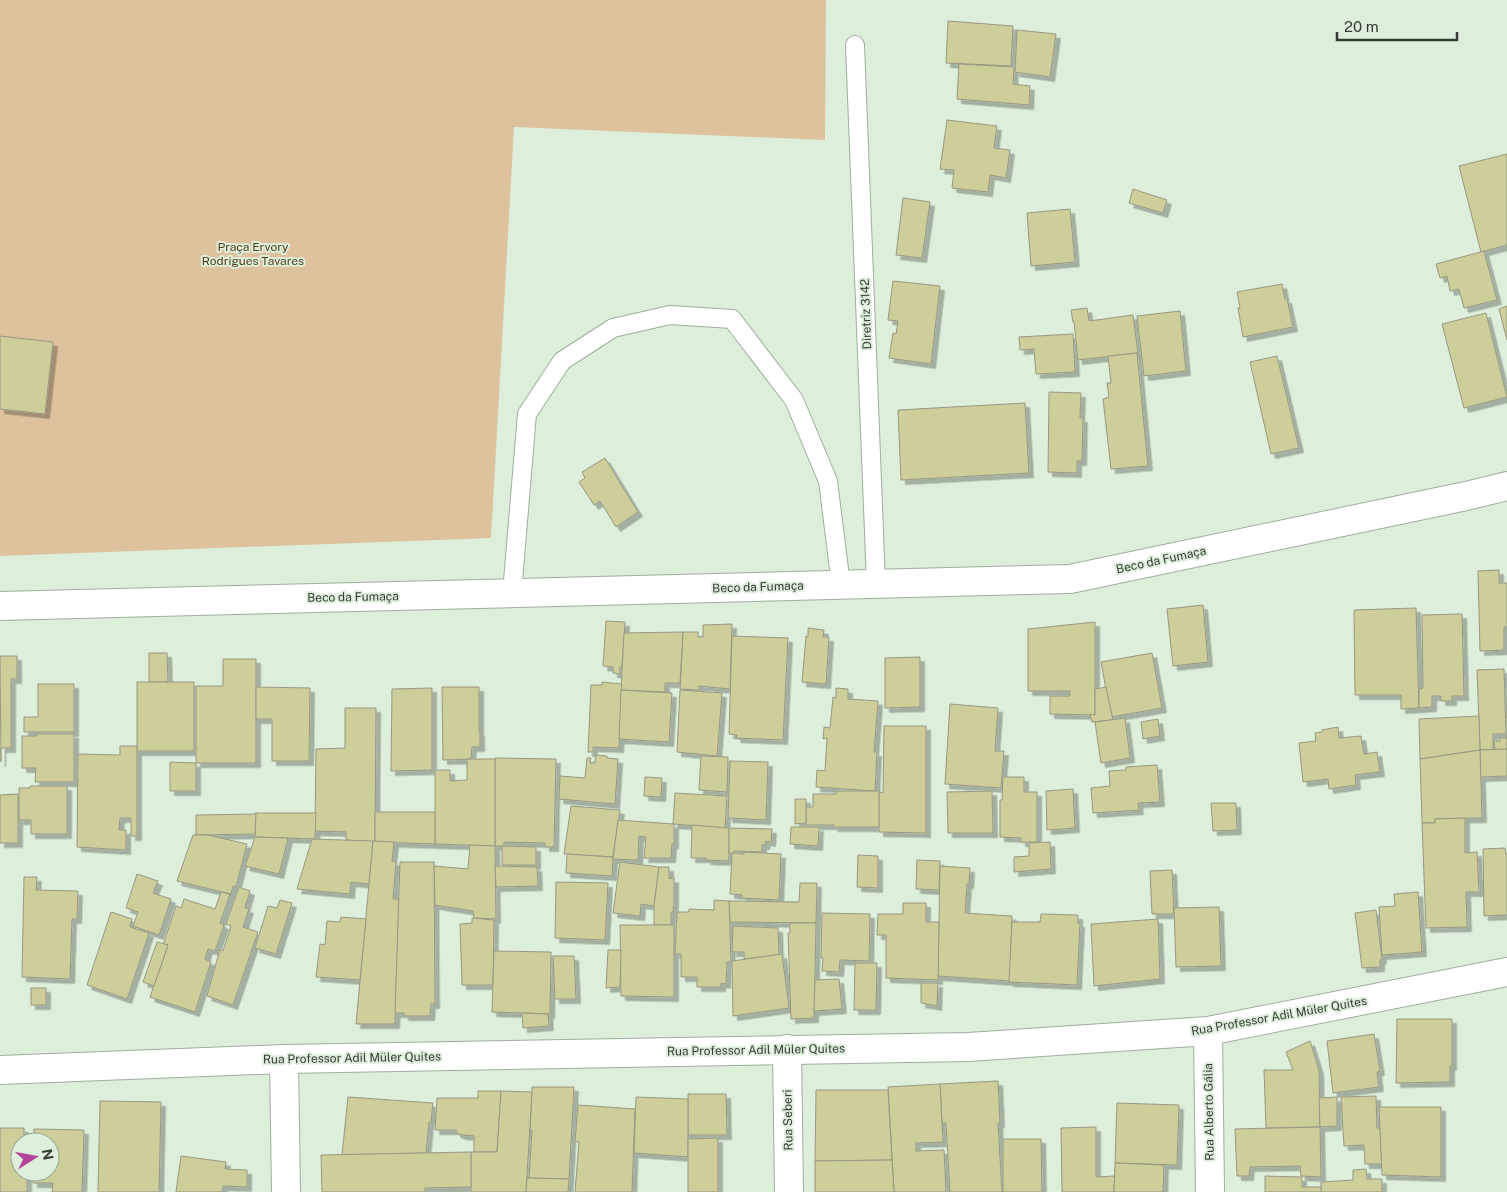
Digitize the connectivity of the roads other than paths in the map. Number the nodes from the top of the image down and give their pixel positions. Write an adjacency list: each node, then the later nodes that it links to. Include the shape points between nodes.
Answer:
1 (856, 45): 3 (lane, Diretriz 3142)
2 (1507, 486): 3 (street, Beco da Fumaça, via 1070,579)
3 (876, 584): 4 (street, Beco da Fumaça)
4 (841, 585): 5 (street, Beco da Fumaça); 5 (lane, via 828,481 794,400 732,319 670,315 613,328 562,361 527,414)
5 (512, 594): 6 (street, Beco da Fumaça)
6 (0, 606)
7 (1507, 972): 8 (street, Rua Professor Adil Müler Quites)
8 (1208, 1031): 9 (street, Rua Professor Adil Müler Quites, via 968,1047); 14 (street, Rua Alberto Gália)
9 (787, 1049): 10 (street, Rua Professor Adil Müler Quites); 13 (street, Rua Seberi)
10 (284, 1059): 11 (street, Rua Professor Adil Müler Quites); 12 (street)
11 (0, 1070)
12 (286, 1192)
13 (789, 1192)
14 (1210, 1192)

